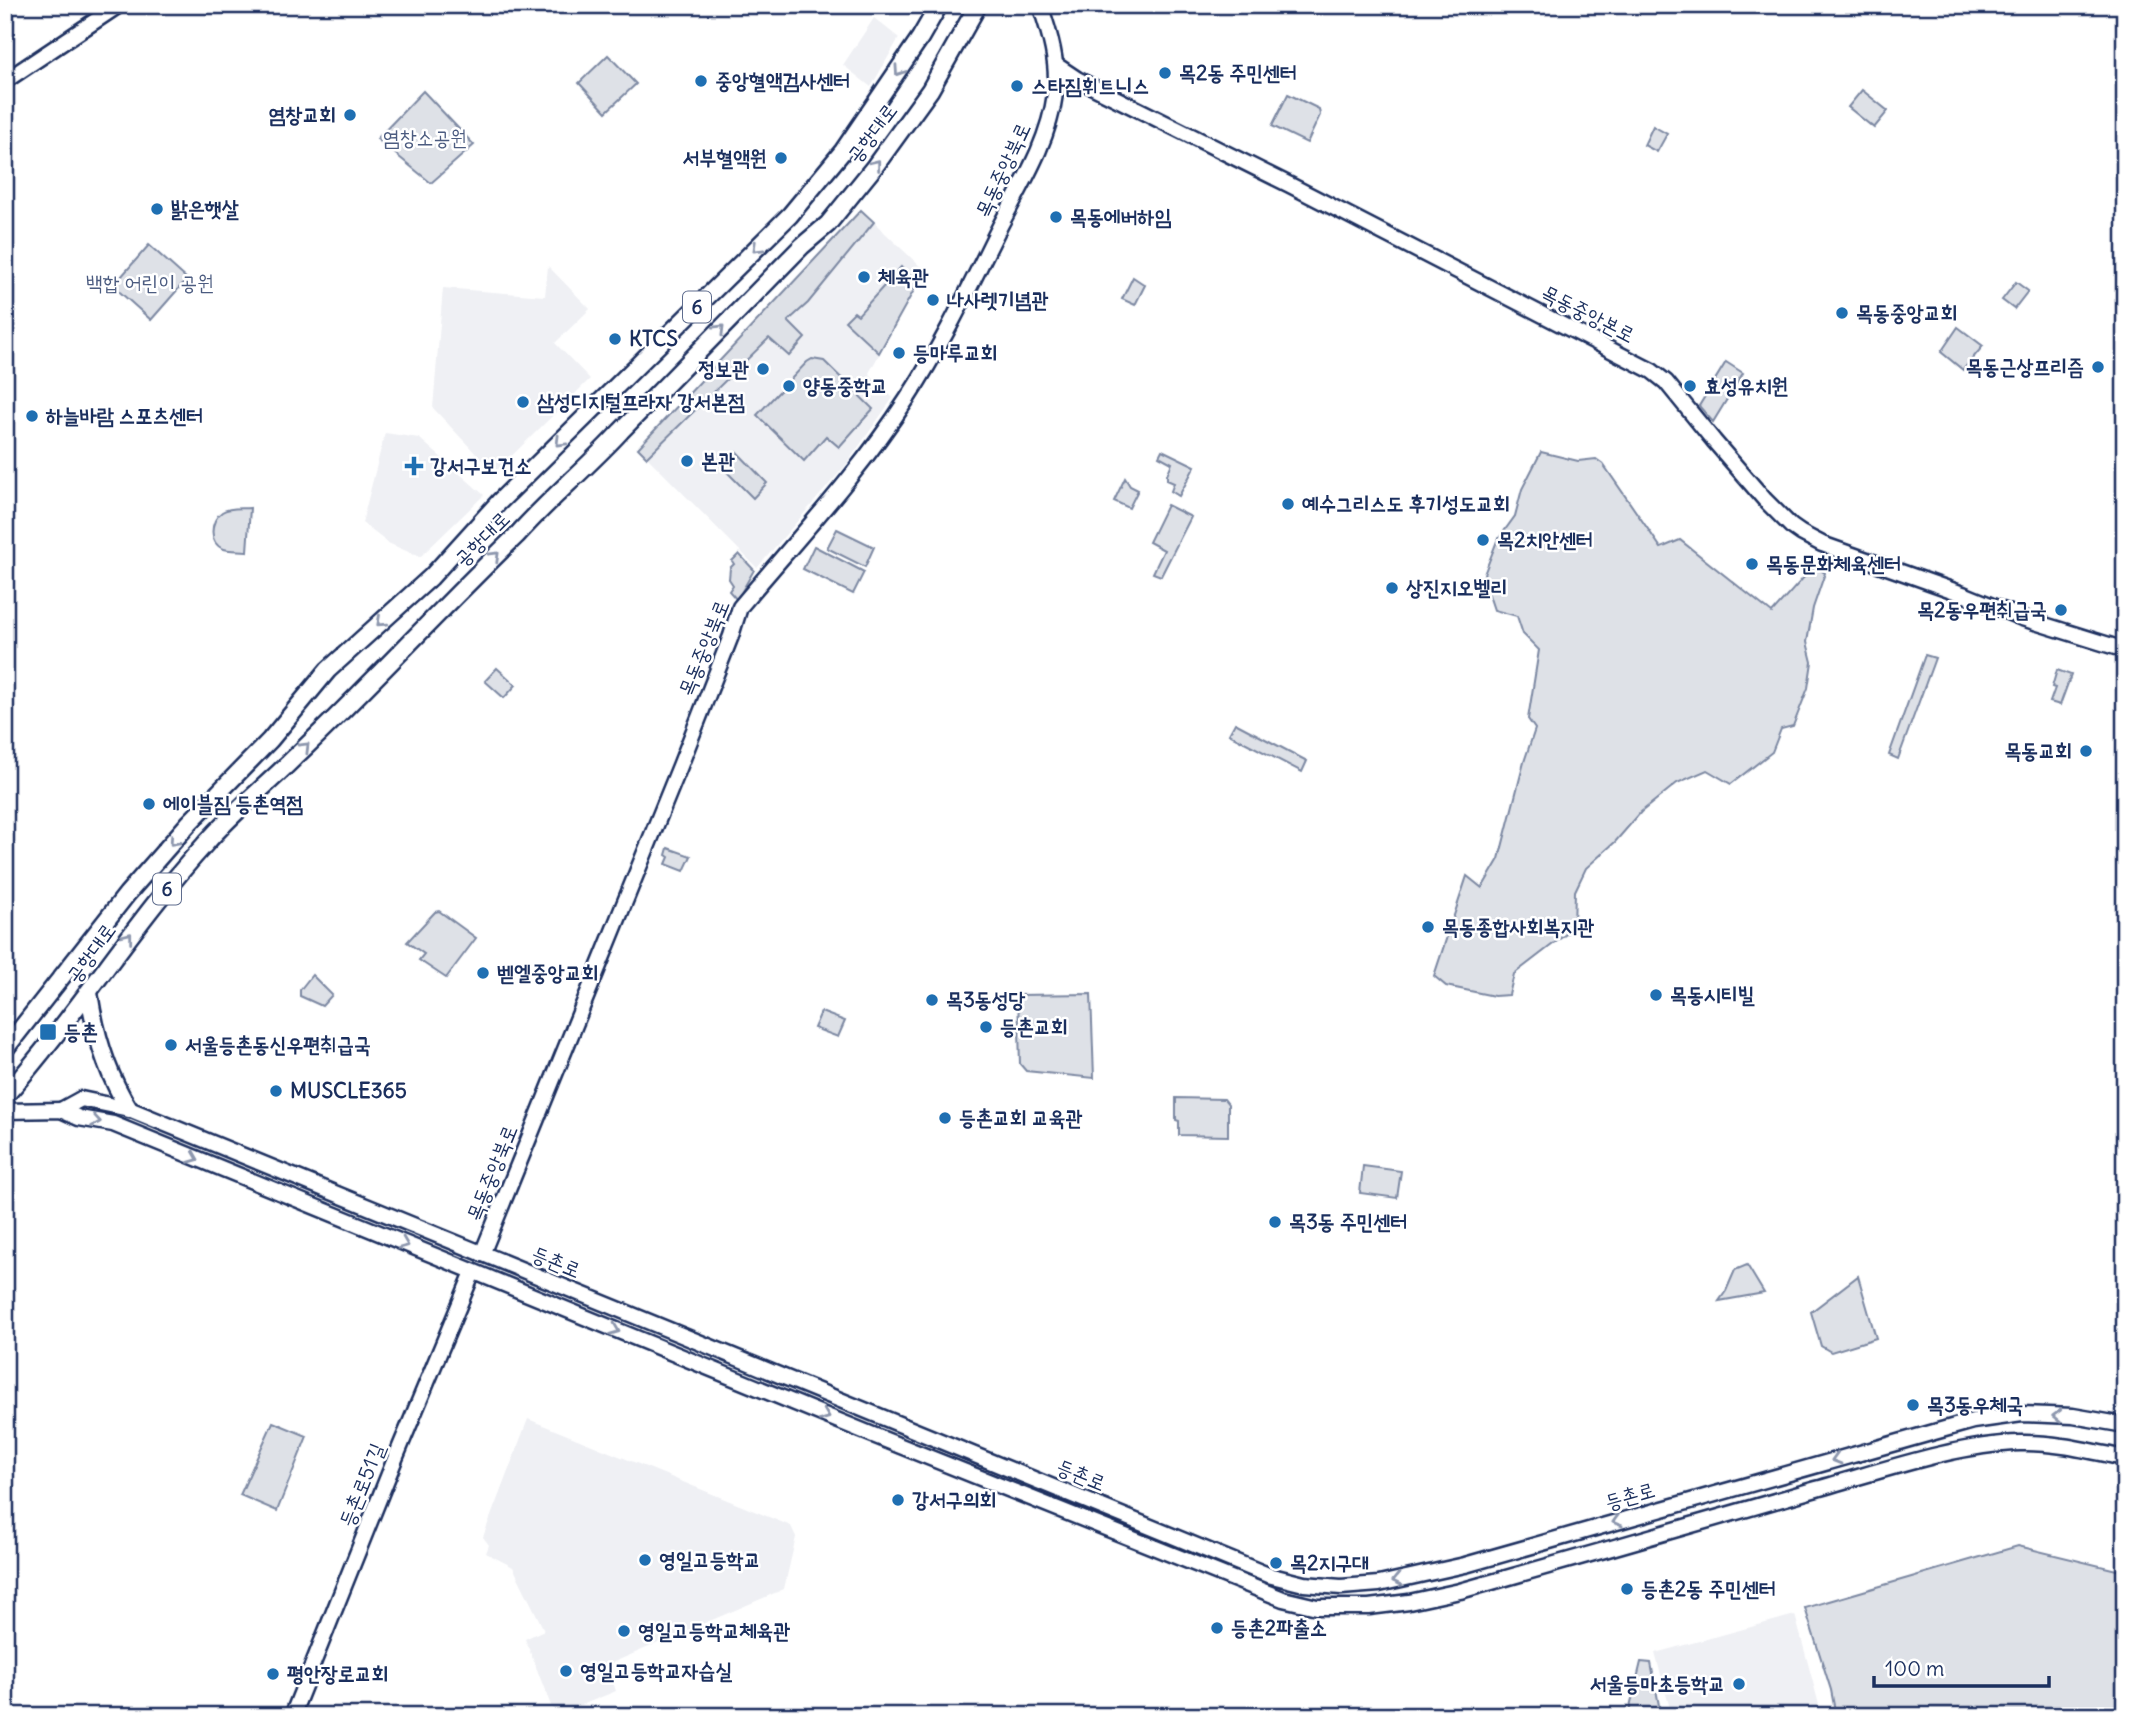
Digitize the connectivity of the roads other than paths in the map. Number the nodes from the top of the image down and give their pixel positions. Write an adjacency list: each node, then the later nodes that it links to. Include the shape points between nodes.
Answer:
1 (119, 5): 6 (main road)
2 (939, 5): 9 (main road, 공항대로 / 6, one-way to 9, via 843,151 790,215 499,502 431,577 328,670 270,740 127,894)
3 (978, 5): 8 (main road, 공항대로 / 6, one-way to 3, via 144,916 208,841 828,224 930,90)
4 (1040, 5): 5 (main road)
5 (1056, 65): 7 (main road, 목동중앙본로, via 1652,371 1765,500 1791,526 1822,544 2022,618); 14 (main road, 목동중앙북로, via 1055,94 1042,144 935,354 866,457 740,607)
6 (5, 81)
7 (2125, 650)
8 (89, 993): 10 (main road, 공항대로 / 6); 11 (main road, via 94,1027 117,1090)
9 (5, 1049)
10 (5, 1096)
11 (129, 1109): 12 (main road, 등촌로, via 81,1099); 14 (main road, 등촌로)
12 (61, 1110): 13 (main road, 등촌로); 15 (main road, 등촌로, one-way to 15, via 113,1124)
13 (5, 1111)
14 (482, 1254): 16 (main road, 등촌로, one-way to 14, via 2022,1414 1973,1421 1465,1565 1367,1586 1304,1584 1268,1575)
15 (473, 1272): 17 (main road, 등촌로, one-way to 17, via 1106,1530 1283,1600 1317,1607 1369,1607 1460,1591 1977,1447 2062,1446); 18 (main road, 등촌로51길)
16 (2125, 1425)
17 (2125, 1458)
18 (292, 1716)

